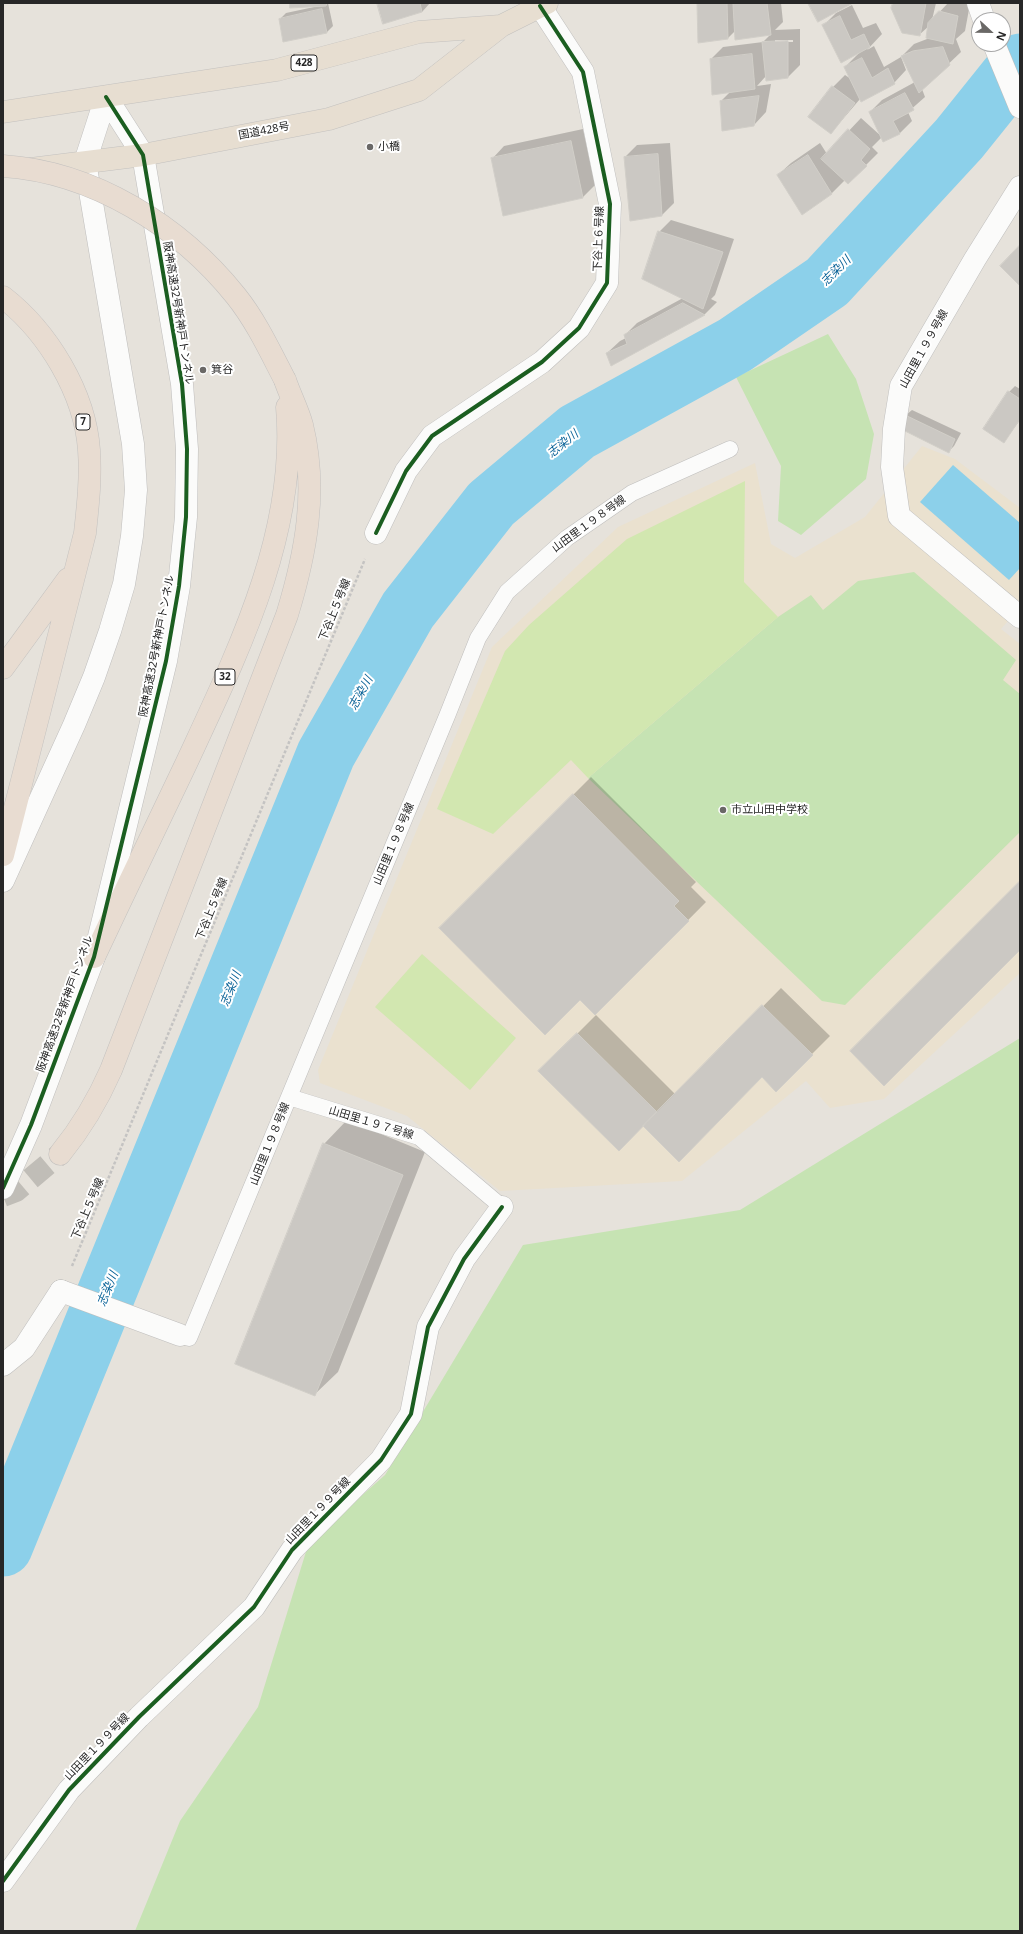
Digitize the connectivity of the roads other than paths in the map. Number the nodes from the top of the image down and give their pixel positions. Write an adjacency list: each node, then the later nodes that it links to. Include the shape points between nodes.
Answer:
1 (544, 5): 2 (highway, 国道428号 / 428); 15 (street, 下谷上６号線, via 583,72 610,204 607,283 579,328 542,362 432,436 406,471)
2 (501, 26): 4 (highway, 国道428号 / 428, via 419,32 277,70); 7 (highway, 国道428号 / 428, via 419,90 329,118)
3 (997, 52): 5 (street)
4 (106, 97): 6 (highway, 国道428号 / 428); 7 (street, 阪神高速32号新神戸トンネル / 32); 8 (street)
5 (1020, 107)
6 (3, 112)
7 (142, 155): 8 (highway, 国道428号 / 428); 21 (street, 阪神高速32号新神戸トンネル / 32, via 182,384 187,449 186,517 179,586 166,661)
8 (85, 162): 10 (highway, 国道428号 / 428); 20 (street, via 132,444 136,490 132,536 124,584 94,677)
9 (3, 166): 13 (highway, bridge, via 54,175 95,188 132,207 171,233 205,260 236,297 262,336)
10 (3, 172)
11 (1019, 191): 17 (street, 山田里１９９号線, via 975,259 902,386 894,429 892,467 899,516)
12 (3, 297): 16 (highway, 7, via 43,339 67,377 81,412 89,449 89,491 85,533)
13 (285, 380): 21 (highway, 32, via 289,425 288,466 283,508 272,557 257,601 202,730); 23 (highway, via 302,424 309,460 310,500 299,576 287,615 110,1070 98,1099 82,1127)
14 (730, 450): 22 (lane, 山田里１９８号線, via 632,493 566,538 507,592 478,638)
15 (376, 533)
16 (74, 570): 18 (highway, 7); 19 (highway, 7)
17 (1020, 617)
18 (3, 668)
19 (3, 855)
20 (3, 881)
21 (94, 957): 24 (street, 阪神高速32号新神戸トンネル / 32, via 31,1125)
22 (289, 1097): 25 (lane, 山田里１９７号線, via 419,1137); 26 (lane, 山田里１９８号線, via 189,1338)
23 (60, 1154)
24 (3, 1188)
25 (502, 1207): 28 (street, 山田里１９９号線, via 464,1259 428,1327 412,1414 381,1460 292,1550 254,1607 139,1717 68,1790)
26 (180, 1335): 27 (street, via 62,1291 24,1348)
27 (3, 1366)
28 (3, 1881)

